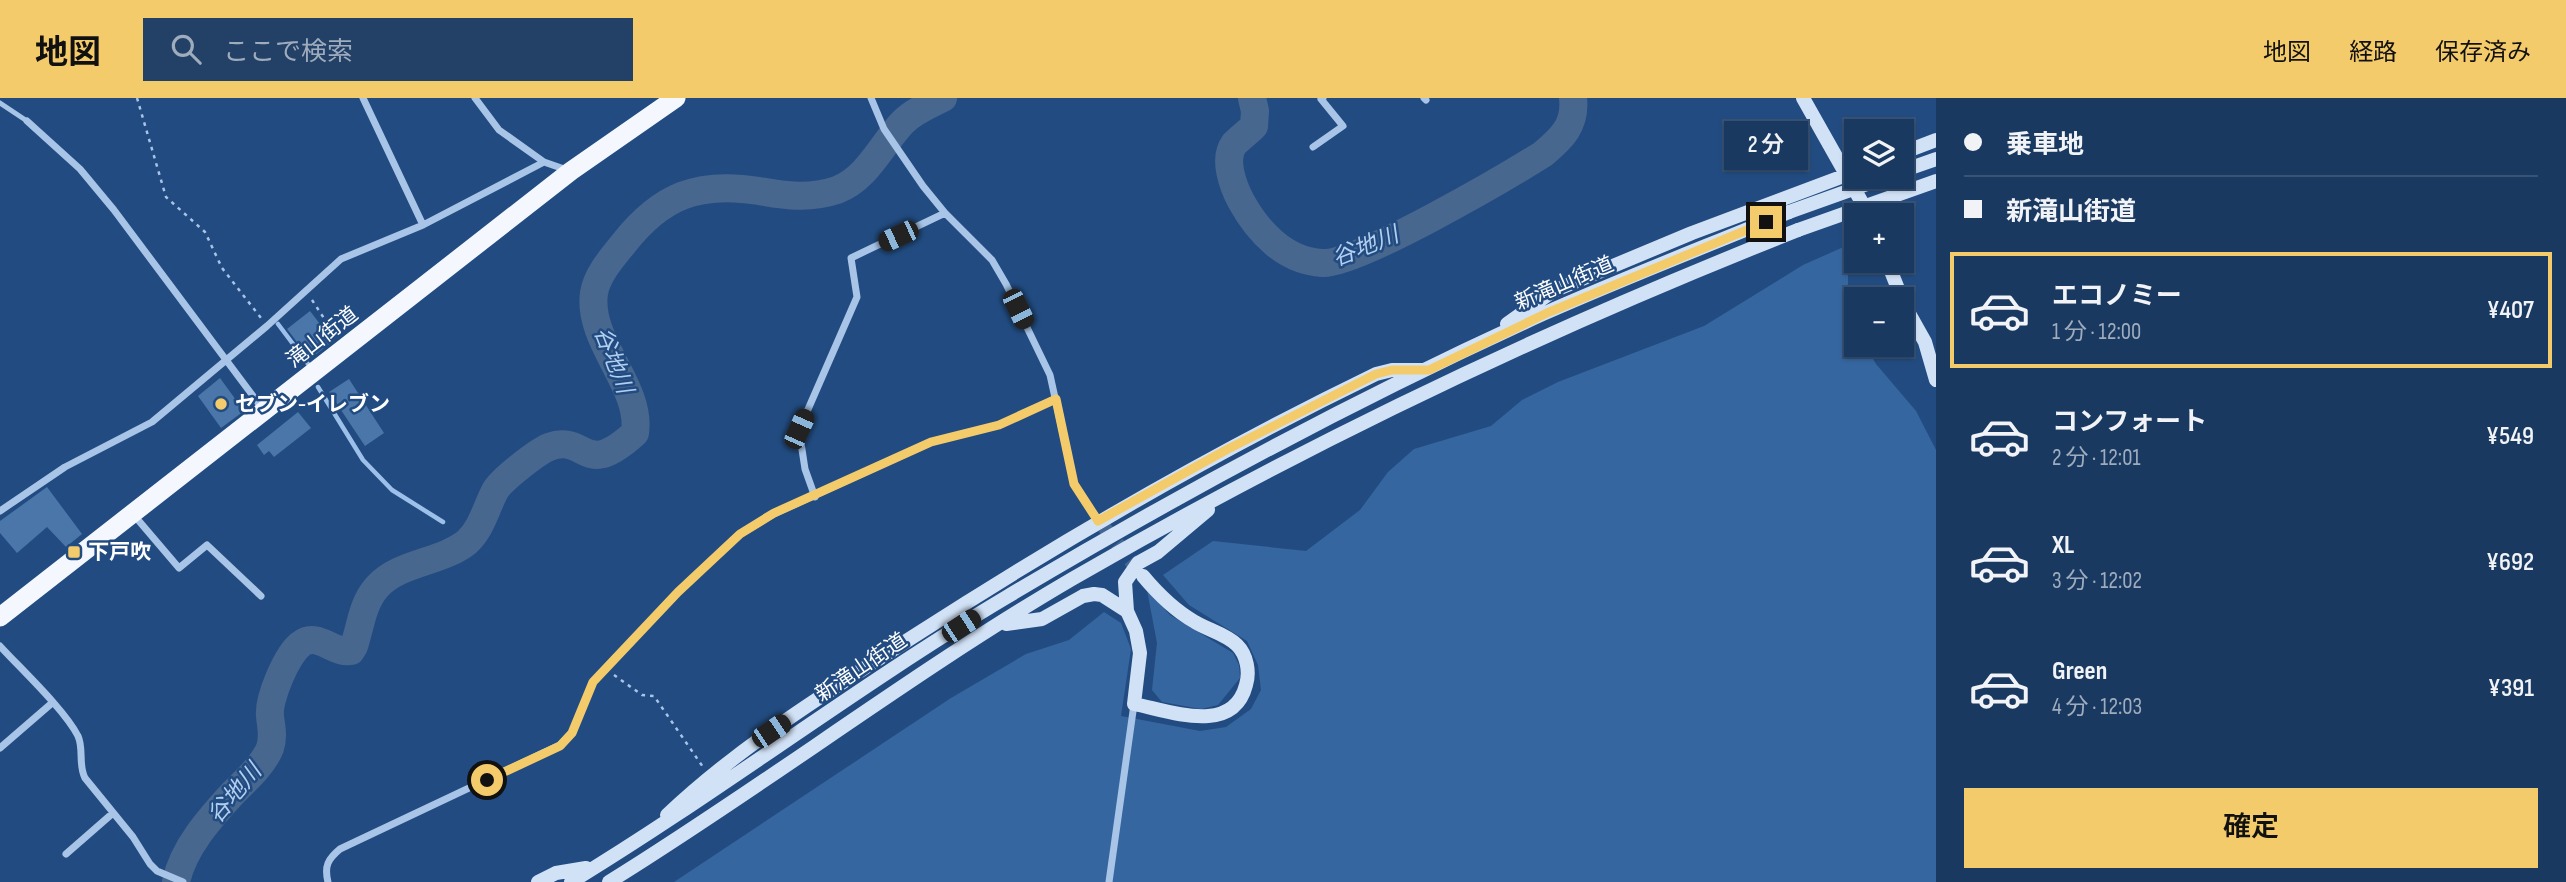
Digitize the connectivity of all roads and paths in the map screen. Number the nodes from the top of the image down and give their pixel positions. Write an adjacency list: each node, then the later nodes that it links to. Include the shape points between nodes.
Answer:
1 (137, 98): 25 (path, via 166,197 205,232 222,268)
2 (363, 98): 22 (street)
3 (475, 98): 14 (street, via 499,130)
4 (676, 98): 17 (highway, 滝山街道)
5 (871, 98): 21 (street, via 884,129)
6 (1323, 98): 11 (street, via 1343,126)
7 (1803, 98): 15 (main road)
8 (0, 103): 9 (lane)
9 (27, 121): 28 (street, via 88,179)
10 (1936, 140): 12 (main road)
11 (1313, 147)
12 (1914, 148)
13 (1936, 159): 16 (main road)
14 (544, 162): 17 (street); 22 (street)
15 (1844, 162)
16 (1914, 167)
17 (571, 171): 27 (highway, 滝山街道)
18 (1844, 176): 26 (main road, via 1553,291)
19 (1936, 180): 33 (main road, 新滝山街道, bridge, via 1702,268 1484,363)
20 (1853, 189): 26 (main road, 新滝山街道, bridge)
21 (945, 214): 31 (street, via 992,260 1050,375); 34 (street, via 851,258 857,297 799,429)
22 (423, 225): 23 (street, via 341,259)
23 (305, 291): 25 (street); 27 (path)
24 (1914, 322): 30 (main road)
25 (267, 326): 28 (street)
26 (1478, 345): 29 (main road, 新滝山街道)
27 (344, 349): 32 (highway, 滝山街道)
28 (227, 359): 32 (street); 35 (street, via 152,422 65,467)
29 (1429, 370): 37 (main road, via 1376,374 1237,443); 50 (main road, 新滝山街道, via 1240,463 1002,600)
30 (1936, 380)
31 (1056, 399): 34 (street, via 990,428 931,442); 37 (street, via 1074,484)
32 (265, 411): 36 (highway, 滝山街道)
33 (1239, 485): 40 (main road, via 1132,569 1125,582); 42 (main road, 新滝山街道)
34 (815, 497): 44 (street, via 774,513 740,534)
35 (0, 511)
36 (133, 514): 39 (street, via 179,568 207,545); 41 (highway, 滝山街道)
37 (1101, 524): 50 (main road, via 896,647 725,762)
38 (1143, 576): 46 (main road, via 1179,612 1240,647 1248,676 1239,703 1212,716)
39 (261, 596)
40 (1127, 611): 42 (main road, via 1094,594 1042,619); 46 (main road, via 1140,653)
41 (0, 617)
42 (1000, 625): 57 (main road, 新滝山街道)
43 (0, 646): 45 (street)
44 (604, 670): 48 (path, via 642,695 654,696); 54 (street, via 593,682 572,733 560,746 341,849 326,866)
45 (52, 704): 47 (street); 49 (street, via 79,737 81,770)
46 (1134, 704): 58 (street)
47 (0, 748)
48 (703, 767)
49 (113, 813): 51 (street); 53 (street, via 157,871)
50 (638, 841): 52 (main road, 新滝山街道)
51 (66, 854)
52 (596, 867): 55 (main road, via 556,873); 56 (main road, 新滝山街道)
53 (183, 882)
54 (328, 882)
55 (538, 882)
56 (571, 882)
57 (609, 882)
58 (1109, 882)

